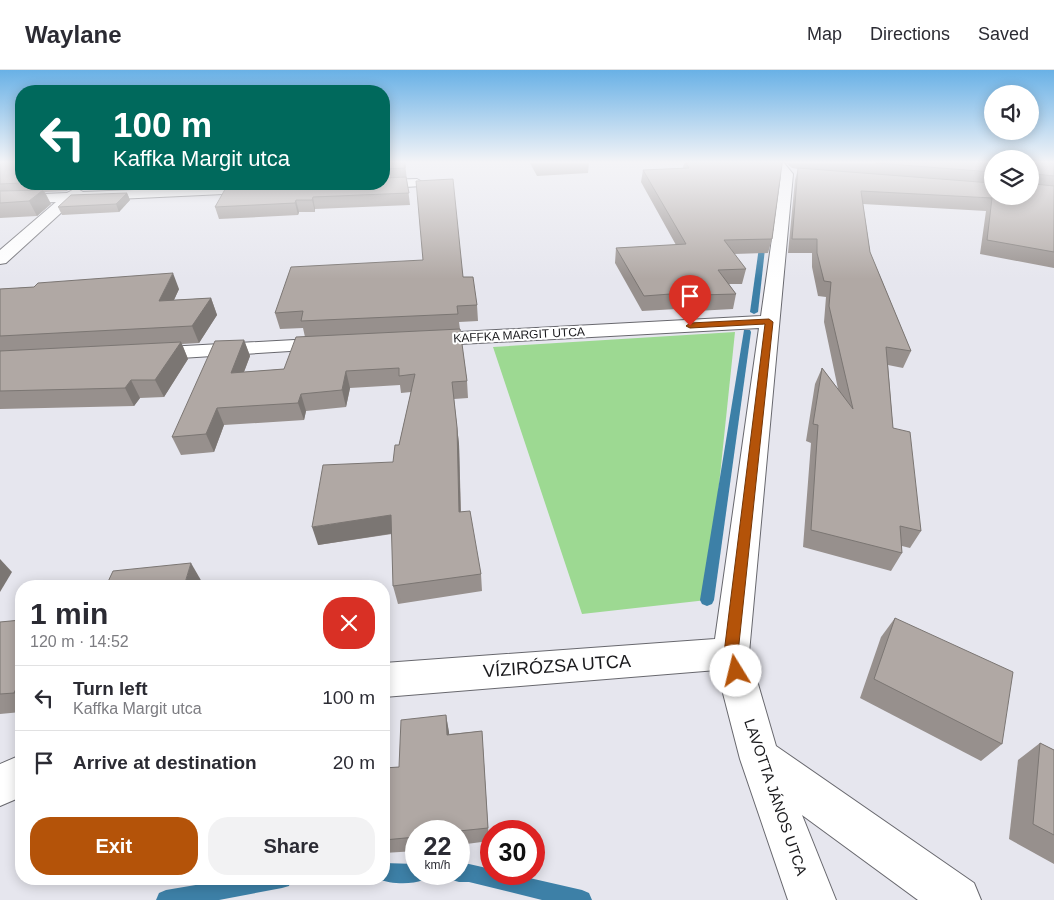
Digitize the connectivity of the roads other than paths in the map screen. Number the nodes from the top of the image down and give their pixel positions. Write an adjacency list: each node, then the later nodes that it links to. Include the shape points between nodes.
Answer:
1 (65, 202): 3 (street)
2 (783, 202): 4 (street, LAVOTTA JÁNOS UTCA)
3 (0, 260)
4 (769, 322): 5 (street, KAFFKA MARGIT UTCA); 8 (street, LAVOTTA JÁNOS UTCA)
5 (404, 340)
6 (355, 343): 7 (street)
7 (128, 355)
8 (731, 653): 9 (street, VÍZIRÓZSA UTCA); 10 (street, LAVOTTA JÁNOS UTCA)
9 (390, 680)
10 (760, 759): 13 (street, LAVOTTA JÁNOS UTCA); 14 (street)
11 (15, 779): 12 (street)
12 (0, 785)
13 (812, 900)
14 (957, 900)

